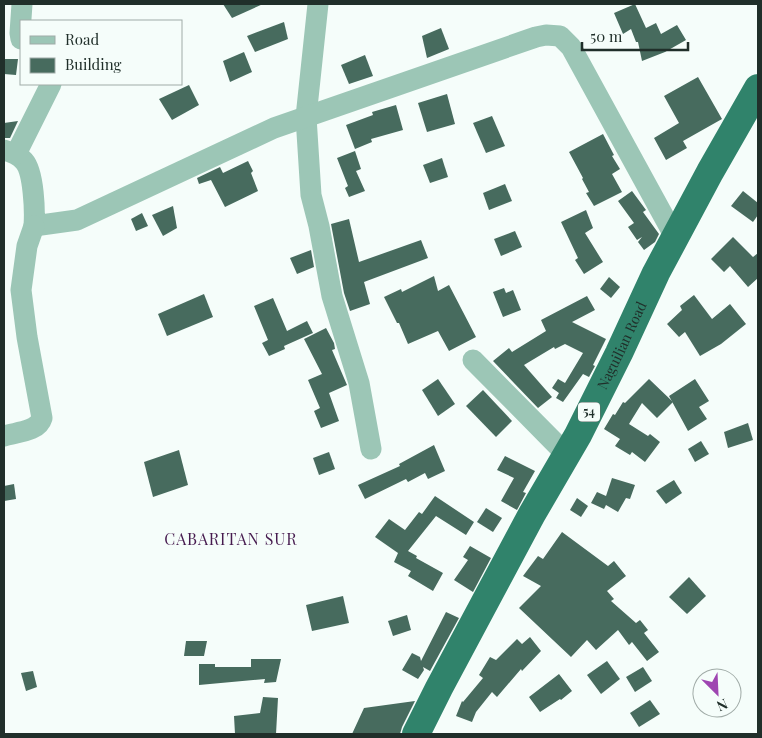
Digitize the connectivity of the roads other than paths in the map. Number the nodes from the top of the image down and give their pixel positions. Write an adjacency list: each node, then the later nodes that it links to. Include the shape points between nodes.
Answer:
1 (22, 4): 3 (street)
2 (318, 4): 6 (street)
3 (21, 20)
4 (50, 85): 7 (street)
5 (758, 88): 9 (highway, Naguilian Road / 54)
6 (306, 116): 8 (street, via 241,142 77,220); 9 (street, via 536,37 560,36 571,47); 12 (street, via 311,195 332,296 359,383)
7 (10, 152): 8 (street, via 24,161 29,171 35,209)
8 (34, 226): 11 (street, via 27,246 20,290 42,418 36,427)
9 (675, 237): 13 (highway, Naguilian Road / 54)
10 (472, 360): 13 (street, via 560,448)
11 (4, 436)
12 (371, 448)
13 (569, 452): 14 (highway, Naguilian Road / 54, via 527,523)
14 (416, 734)

